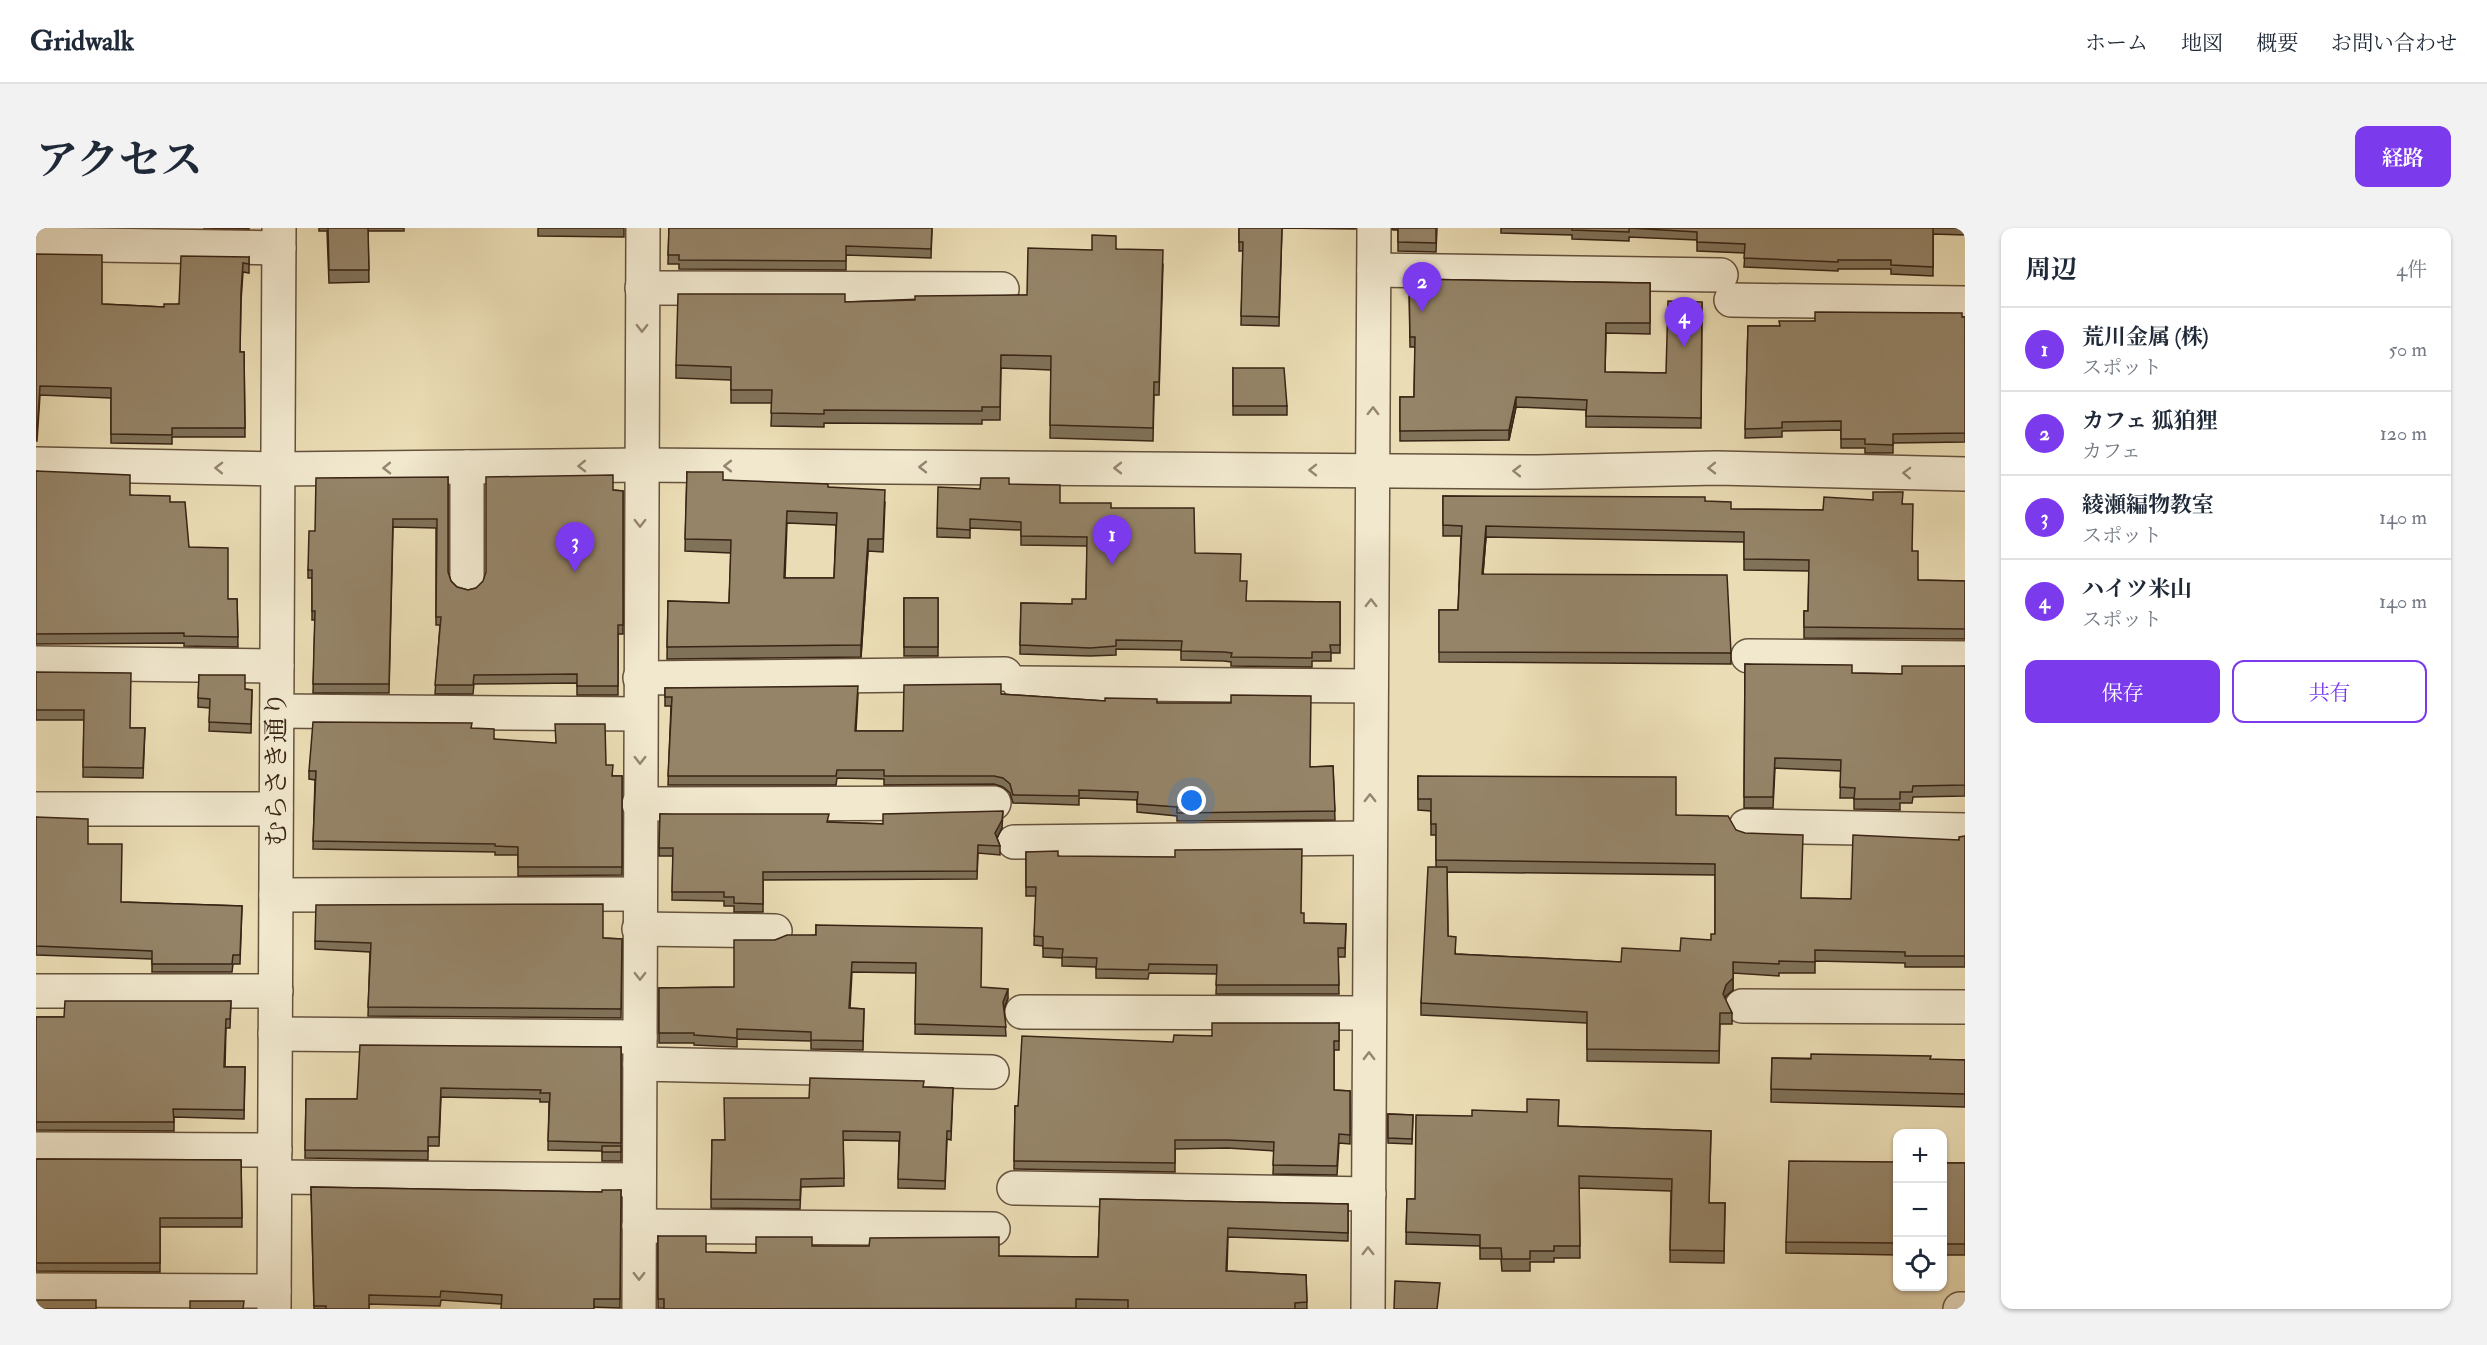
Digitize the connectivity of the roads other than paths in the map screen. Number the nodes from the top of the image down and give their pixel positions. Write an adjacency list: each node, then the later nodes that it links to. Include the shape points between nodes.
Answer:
1 (643, 228): 6 (street)
2 (1374, 228): 5 (street)
3 (279, 238): 4 (street); 12 (street, むらさき通り)
4 (36, 244)
5 (1374, 270): 8 (street); 13 (street, one-way to 5)
6 (642, 288): 7 (street); 10 (street, one-way to 10)
7 (1002, 289)
8 (1965, 303)
9 (36, 464): 12 (street, one-way to 9)
10 (640, 465): 11 (street, one-way to 11); 13 (street, one-way to 10); 20 (street, one-way to 20)
11 (467, 467): 12 (street, one-way to 12); 15 (street)
12 (278, 469): 19 (street, むらさき通り)
13 (1372, 470): 14 (street, one-way to 13, via 1717,468); 21 (street, one-way to 13)
14 (1965, 474)
15 (467, 580)
16 (1748, 656): 17 (street)
17 (1965, 658)
18 (36, 663): 19 (street)
19 (277, 666): 22 (street, むらさき通り)
20 (640, 678): 21 (street, via 1012,678); 23 (street)
21 (1371, 686): 30 (street, one-way to 21)
22 (277, 711): 23 (street); 27 (street, むらさき通り)
23 (640, 714): 25 (street, one-way to 25)
24 (994, 803): 25 (street)
25 (639, 804): 32 (street)
26 (36, 809): 27 (street)
27 (276, 809): 33 (street, むらさき通り)
28 (1746, 826): 29 (street)
29 (1965, 830)
30 (1370, 838): 31 (street); 41 (street)
31 (1014, 842)
32 (639, 894): 33 (street); 34 (street)
33 (276, 895): 37 (street, むらさき通り)
34 (639, 929): 35 (street); 43 (street, one-way to 43)
35 (776, 931)
36 (36, 991): 37 (street)
37 (276, 991): 42 (street, むらさき通り)
38 (1742, 1006): 39 (street)
39 (1965, 1007)
40 (1022, 1012): 41 (street)
41 (1369, 1013): 49 (street, one-way to 41)
42 (275, 1034): 43 (street); 46 (street, むらさき通り)
43 (640, 1050): 44 (street); 47 (street)
44 (992, 1072)
45 (36, 1149): 46 (street)
46 (275, 1164): 47 (street); 53 (street, むらさき通り)
47 (639, 1180): 50 (street)
48 (1014, 1188): 49 (street)
49 (1369, 1194): 55 (street, one-way to 49)
50 (639, 1226): 51 (street); 54 (street, one-way to 54)
51 (993, 1229)
52 (36, 1290): 53 (street)
53 (274, 1300)
54 (639, 1309)
55 (1368, 1309)
56 (1960, 1309): 57 (street)
57 (1965, 1309)

